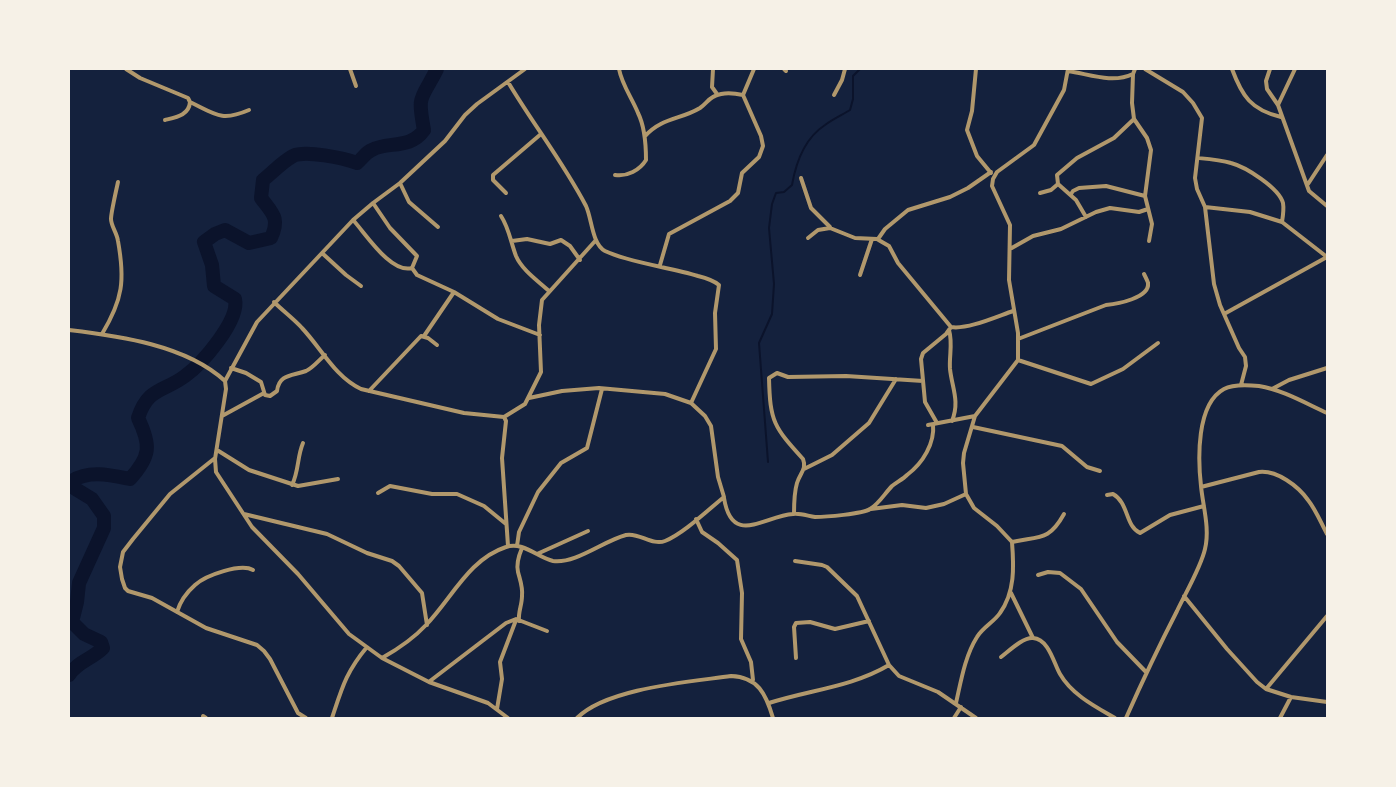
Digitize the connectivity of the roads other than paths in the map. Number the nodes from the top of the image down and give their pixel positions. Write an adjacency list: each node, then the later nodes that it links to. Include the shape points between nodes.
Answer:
1 (126, 69): 20 (street)
2 (350, 69): 16 (street)
3 (525, 69): 15 (street)
4 (619, 69): 27 (street)
5 (713, 69): 17 (street, via 712,90)
6 (754, 69): 18 (street)
7 (845, 69): 19 (street)
8 (976, 69): 30 (street, via 967,130 973,148)
9 (1145, 69): 29 (street, via 1183,92 1197,111 1203,123)
10 (1232, 69): 23 (street, via 1248,102 1267,114)
11 (1270, 69): 21 (street, via 1266,84)
12 (1295, 69): 21 (street)
13 (1068, 70): 14 (street, via 1101,78 1118,78); 30 (street, via 1064,90 1034,145)
14 (1134, 71): 24 (street)
15 (508, 82): 26 (street); 34 (street, via 465,115 445,141)
16 (356, 86)
17 (717, 94): 18 (street); 27 (street, via 688,114 652,128)
18 (743, 95): 60 (street, via 761,136 759,157 742,173 738,193 730,201 669,234)
19 (834, 95)
20 (190, 102): 22 (street, via 214,115 234,116); 25 (street, via 186,113)
21 (1278, 105): 23 (street)
22 (249, 110)
23 (1281, 117): 36 (street)
24 (1134, 119): 35 (street, via 1114,138 1062,170 1056,178); 40 (street, via 1151,150)
25 (165, 120)
26 (542, 134): 38 (street, via 493,175); 53 (street, via 591,216)
27 (645, 136): 31 (street, via 644,164 628,174)
28 (1327, 155): 36 (street)
29 (1198, 158): 43 (street, via 1195,178); 48 (street, via 1230,162 1264,182 1281,198)
30 (992, 173): 52 (street, via 950,197 908,210); 56 (street, via 992,186 1008,218)
31 (615, 175)
32 (801, 178): 50 (street, via 812,208)
33 (118, 182): 72 (street, via 110,218 117,234 123,283 116,309)
34 (400, 183): 41 (street); 49 (street, via 409,202)
35 (1058, 184): 37 (street); 39 (street)
36 (1308, 184): 42 (street, via 1310,193)
37 (1040, 193)
38 (506, 194)
39 (1071, 194): 40 (street, via 1079,188 1106,186); 46 (street)
40 (1145, 196): 44 (street)
41 (373, 203): 47 (street); 61 (street, via 417,256)
42 (1327, 206)
43 (1205, 207): 48 (street, via 1250,212); 69 (street, via 1213,276)
44 (1148, 209): 46 (street, via 1131,212 1110,208); 55 (street, via 1152,224)
45 (501, 216): 54 (street)
46 (1086, 217): 56 (street, via 1062,229 1033,236)
47 (353, 220): 57 (street); 61 (street, via 387,258 402,269)
48 (1282, 222): 58 (street)
49 (438, 227)
50 (830, 228): 51 (street, via 818,230); 52 (street, via 855,238)
51 (808, 238)
52 (875, 239): 63 (street); 70 (street, via 889,246)
53 (596, 240): 59 (street); 60 (street, via 605,251)
54 (512, 241): 59 (street, via 527,239 550,244 561,240); 65 (street, via 522,267)
55 (1149, 241)
56 (1010, 249): 68 (street)
57 (322, 253): 64 (street); 67 (street)
58 (1327, 257): 69 (street)
59 (580, 260): 65 (street)
60 (660, 266): 91 (street, via 719,285 716,350)
61 (412, 268): 66 (street, via 417,275)
62 (1144, 274): 75 (street, via 1148,287 1143,295)
63 (860, 276)
64 (361, 286)
65 (549, 291): 73 (street, via 540,309)
66 (454, 292): 73 (street, via 498,319); 74 (street)
67 (274, 302): 78 (street); 80 (street, via 256,322)
68 (1013, 311): 70 (street); 75 (street)
69 (1224, 314): 85 (street, via 1245,357)
70 (950, 329): 84 (street, via 923,353); 96 (street, via 950,368 957,400)
71 (69, 330): 72 (street)
72 (102, 334): 83 (street, via 144,342 185,356)
73 (540, 335): 90 (street, via 541,372)
74 (424, 336): 77 (street); 88 (street)
75 (1017, 339): 79 (street)
76 (1158, 344): 79 (street, via 1123,369 1091,384)
77 (436, 345)
78 (325, 356): 88 (street, via 353,386); 89 (street, via 307,371 283,378 273,395)
79 (1018, 360): 94 (street)
80 (231, 368): 83 (street); 89 (street, via 261,382)
81 (1327, 368): 87 (street)
82 (896, 379): 84 (street); 102 (street, via 869,423 832,455); 102 (street, via 772,374 771,415 777,429 803,459)
83 (225, 381): 93 (street)
84 (923, 381): 97 (street)
85 (1241, 385): 87 (street); 106 (street, via 1224,389 1206,411 1200,437)
86 (602, 389): 90 (street); 91 (street, via 665,394); 122 (street, via 587,448 561,463 538,492 519,532)
87 (1271, 389): 92 (street)
88 (369, 391): 95 (street)
89 (264, 393): 93 (street)
90 (529, 398): 95 (street)
91 (691, 403): 110 (street, via 711,426)
92 (1327, 413)
93 (222, 416): 100 (street)
94 (975, 416): 96 (street); 98 (street)
95 (504, 417): 117 (street, via 502,458)
96 (952, 421): 97 (street)
97 (932, 424): 112 (street, via 932,443 917,465)
98 (973, 427): 103 (street, via 1062,446 1088,467); 108 (street, via 964,453)
99 (303, 443): 105 (street)
100 (216, 450): 101 (street); 105 (street, via 249,470)
101 (215, 458): 113 (street, via 216,472); 129 (street, via 170,494 123,552 120,567 124,588)
102 (804, 469): 114 (street, via 797,483)
103 (1100, 471)
104 (338, 479): 105 (street)
105 (292, 485)
106 (1201, 487): 111 (street); 119 (street, via 1259,472 1273,473 1310,501)
107 (378, 493): 117 (street, via 390,486 457,494 484,506)
108 (966, 494): 112 (street, via 926,508 902,505); 120 (street, via 974,508)
109 (1107, 495): 111 (street, via 1119,497 1131,526 1140,533 1170,515)
110 (724, 497): 114 (street, via 732,520 747,526); 116 (street)
111 (1204, 506): 128 (street, via 1205,550)
112 (871, 509): 114 (street, via 816,517)
113 (244, 514): 133 (street, via 327,534 392,561 422,593); 136 (street, via 252,528 349,634)
114 (794, 514)
115 (1064, 514): 120 (street, via 1052,532)
116 (696, 519): 123 (street, via 664,541 630,534 571,559 553,561); 142 (street, via 705,534 737,560 742,593 741,639 751,662)
117 (507, 524): 121 (street)
118 (588, 531): 123 (street)
119 (1327, 534)
120 (1012, 542): 127 (street)
121 (508, 546): 122 (street); 133 (street, via 478,562)
122 (519, 547): 123 (street); 131 (street, via 522,595)
123 (537, 554)
124 (795, 561): 132 (street, via 827,567 857,596)
125 (253, 570): 129 (street, via 230,570 204,579 184,598)
126 (1038, 575): 141 (street, via 1060,573 1081,589 1117,642)
127 (1011, 592): 135 (street); 148 (street, via 1000,614 976,638)
128 (1184, 596): 141 (street); 144 (street)
129 (177, 612): 151 (street, via 206,628 257,645)
130 (1327, 616): 144 (street)
131 (518, 620): 134 (street); 143 (street, via 500,628); 150 (street, via 500,662)
132 (869, 621): 139 (street, via 838,629 796,623); 140 (street)
133 (427, 625): 138 (street)
134 (547, 631)
135 (1033, 638): 137 (street); 159 (street, via 1045,644 1060,675 1078,694)
136 (367, 647): 138 (street); 152 (street, via 342,684)
137 (1001, 657)
138 (382, 658): 143 (street)
139 (796, 658)
140 (890, 665): 147 (street, via 856,681); 148 (street, via 899,676)
141 (1146, 672): 160 (street)
142 (753, 681): 147 (street); 155 (street, via 731,676 642,690 608,699)
143 (429, 682): 150 (street, via 488,703)
144 (1266, 689): 145 (street)
145 (1291, 697): 146 (street); 161 (street)
146 (1327, 702)
147 (769, 703): 156 (street)
148 (956, 703): 149 (street)
149 (961, 707): 157 (street); 158 (street)
150 (499, 711): 153 (street); 154 (street)
151 (303, 718)
152 (332, 718)
153 (500, 718)
154 (508, 718)
155 (578, 718)
156 (773, 718)
157 (954, 718)
158 (976, 718)
159 (1115, 718)
160 (1126, 718)
161 (1280, 718)

